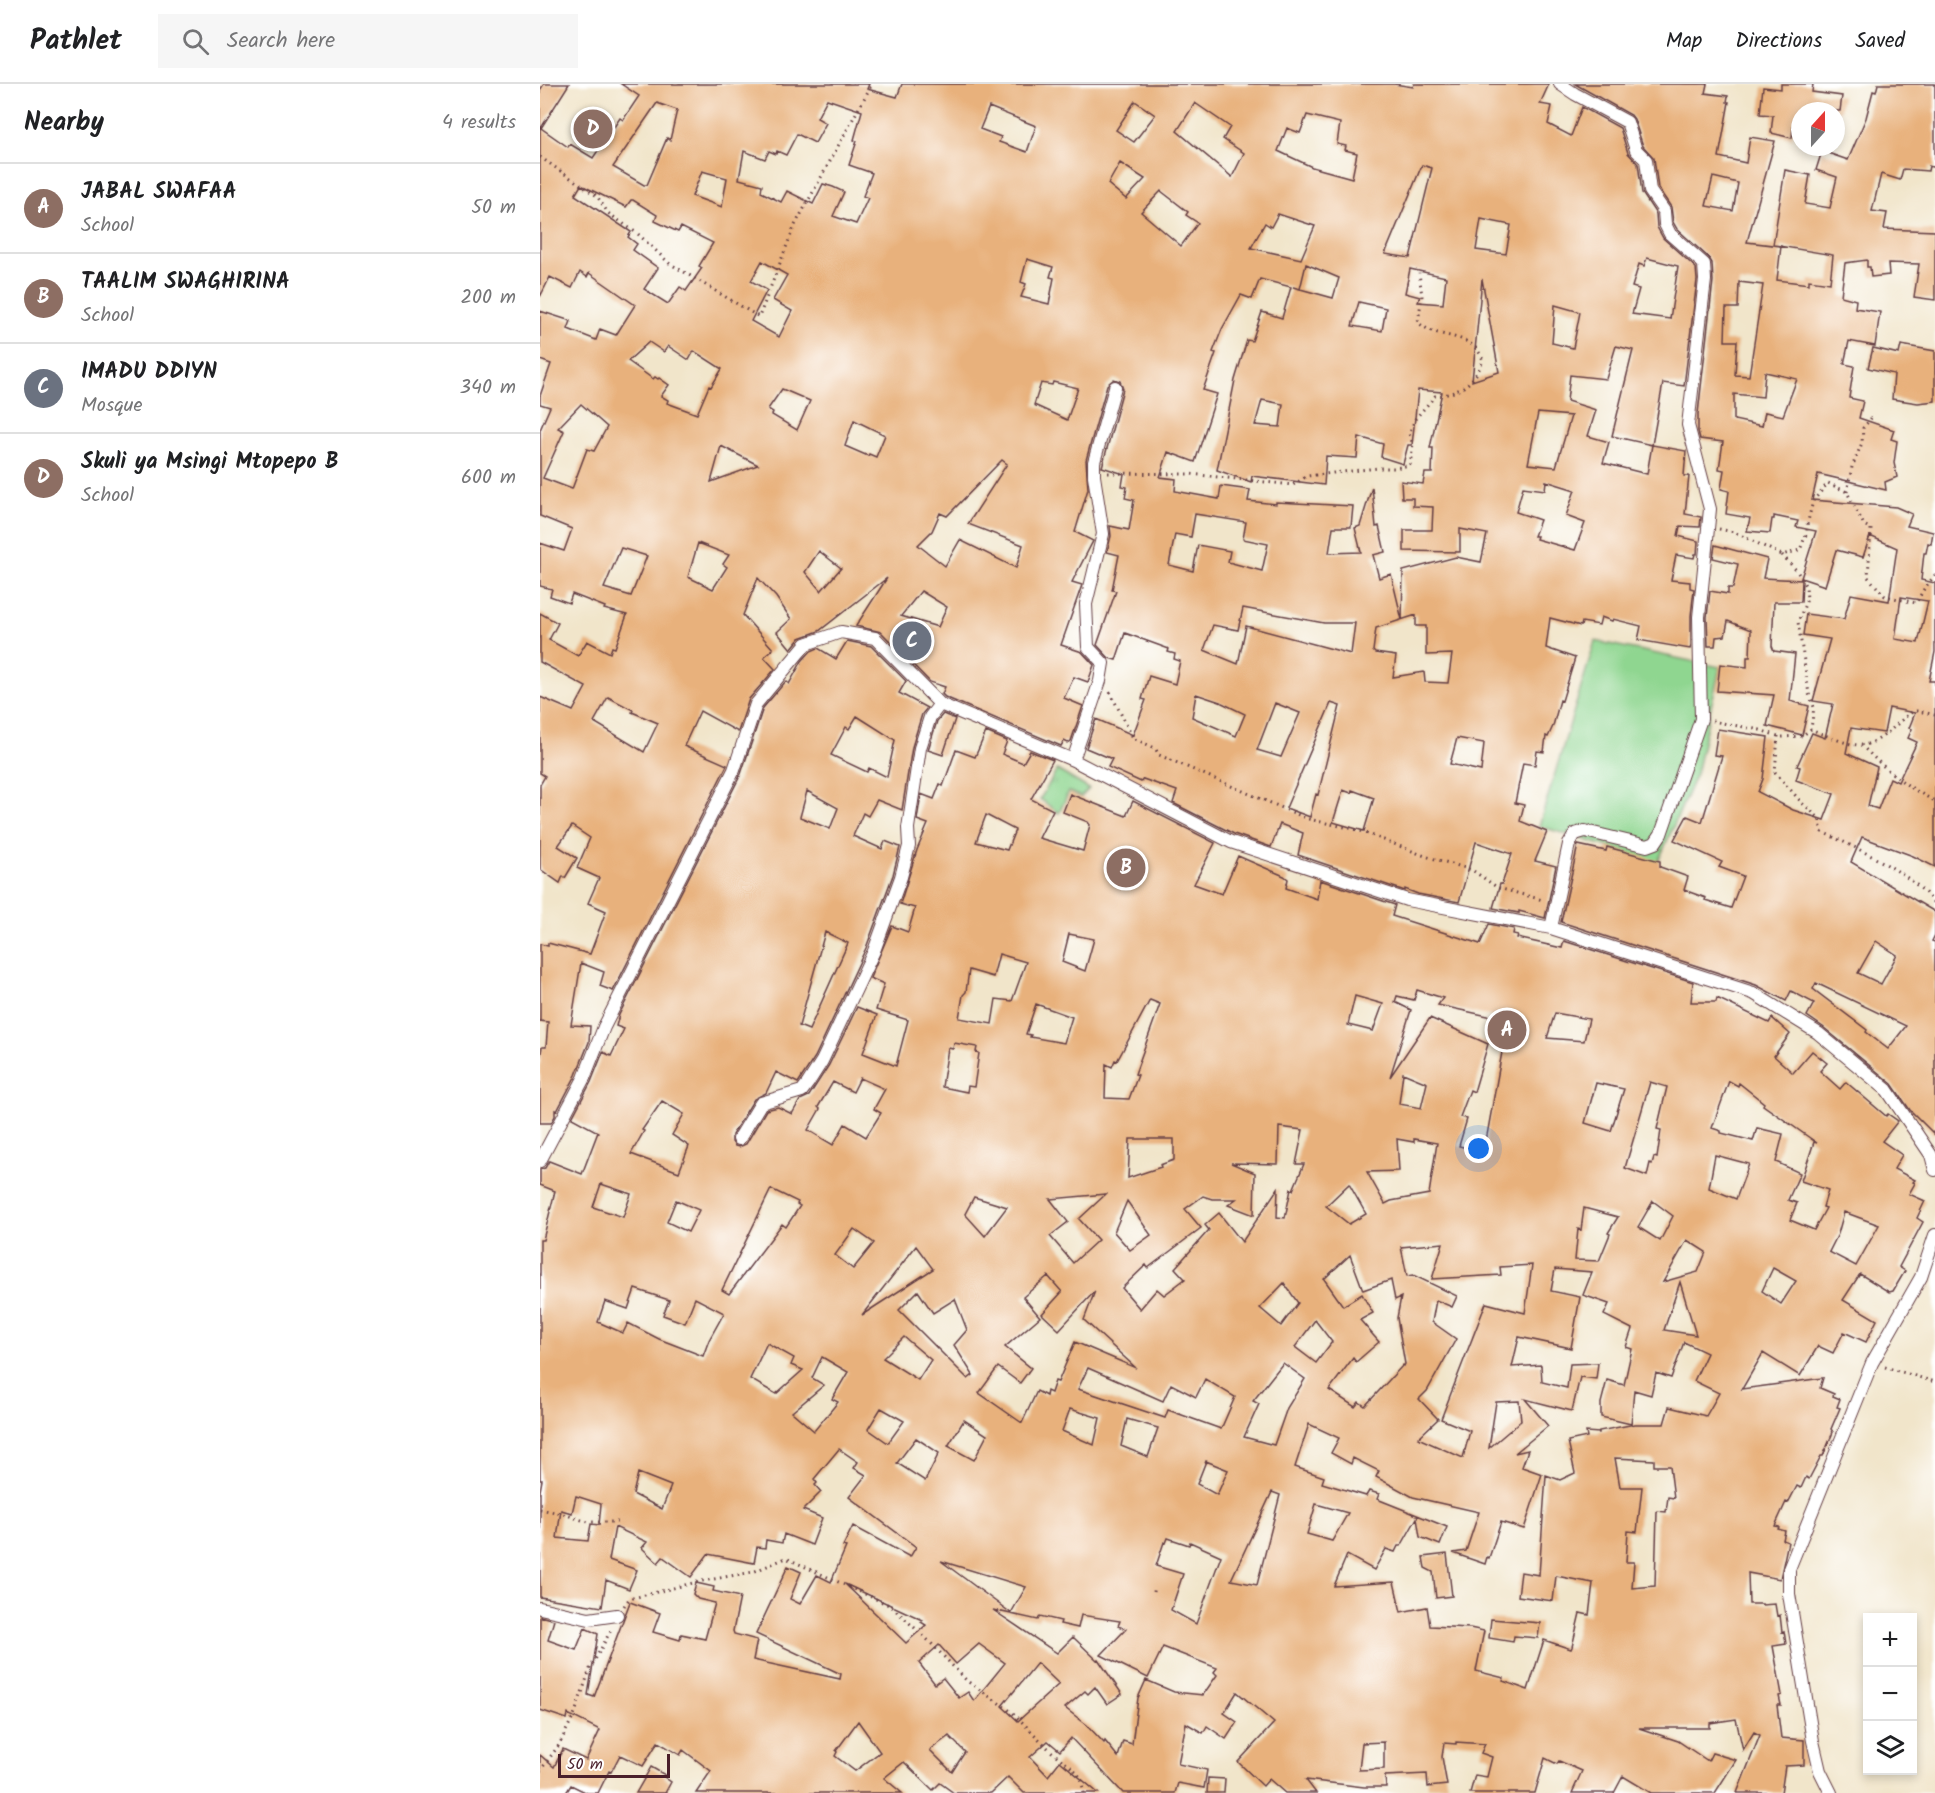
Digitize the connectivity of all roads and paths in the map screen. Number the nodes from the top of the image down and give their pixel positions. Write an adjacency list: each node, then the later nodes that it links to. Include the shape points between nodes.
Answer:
1 (872, 84): 3 (path, via 795,227 759,317 669,263 608,213 597,196)
2 (1560, 84): 9 (street, via 1627,122 1636,150 1646,160 1650,190 1664,211 1670,234 1704,264 1688,425 1710,509)
3 (540, 157)
4 (1419, 273): 7 (path, via 1422,296 1418,322 1425,329 1465,340 1479,349 1483,360 1479,373 1468,384 1447,395 1435,396 1415,419 1409,434 1413,444 1410,465 1307,476 1293,485 1190,474)
5 (1115, 387): 7 (street, via 1094,462)
6 (1872, 417): 8 (path, via 1863,428)
7 (1094, 476): 12 (street, via 1102,534 1086,604 1088,647 1103,663)
8 (1847, 492): 10 (path, via 1828,483 1813,501 1800,550); 11 (path, via 1864,525 1871,529 1868,577 1885,596 1916,603)
9 (1708, 527): 10 (path, via 1734,532); 15 (street, via 1699,618)
10 (1782, 555): 16 (path, via 1806,587 1807,599 1798,622 1814,707)
11 (1935, 575)
12 (1102, 670): 19 (street); 21 (path, via 1133,738 1155,748 1159,756 1308,819 1358,830 1472,870 1498,888)
13 (940, 705): 19 (street); 24 (street, via 930,717 920,748 908,828 909,846 874,951 822,1061 802,1091 761,1103); 25 (street, via 875,638 841,632 806,644 756,704 734,770)
14 (1935, 715): 18 (path, via 1916,711 1885,737)
15 (1701, 719): 17 (path); 21 (street, via 1655,843 1647,846 1585,831 1575,834 1569,844)
16 (1811, 729): 17 (path, via 1802,736); 18 (path)
17 (1778, 736): 22 (path, via 1775,771 1819,818 1822,832 1879,860 1920,888)
18 (1861, 745): 20 (path, via 1890,774)
19 (1073, 760): 23 (street, via 1231,842 1407,900)
20 (1935, 801)
21 (1557, 904): 23 (street)
22 (1935, 906)
23 (1551, 928): 26 (street, via 1753,993 1818,1034 1887,1090 1931,1155)
24 (739, 1139)
25 (540, 1161)
26 (1935, 1170)
27 (1935, 1235): 28 (street, via 1921,1277)
28 (1872, 1363): 29 (path); 38 (street, via 1789,1569 1789,1594 1813,1741 1820,1771)
29 (1935, 1382)
30 (540, 1509): 31 (path, via 588,1522)
31 (617, 1522)
32 (1155, 1586): 33 (path)
33 (1154, 1592)
34 (540, 1608): 35 (street, via 589,1619)
35 (617, 1615): 36 (path, via 590,1669 575,1713); 37 (path, via 629,1599 753,1572 786,1558 891,1606 967,1682 1012,1712 1077,1772)
36 (540, 1771)
37 (1084, 1793)
38 (1831, 1793)

